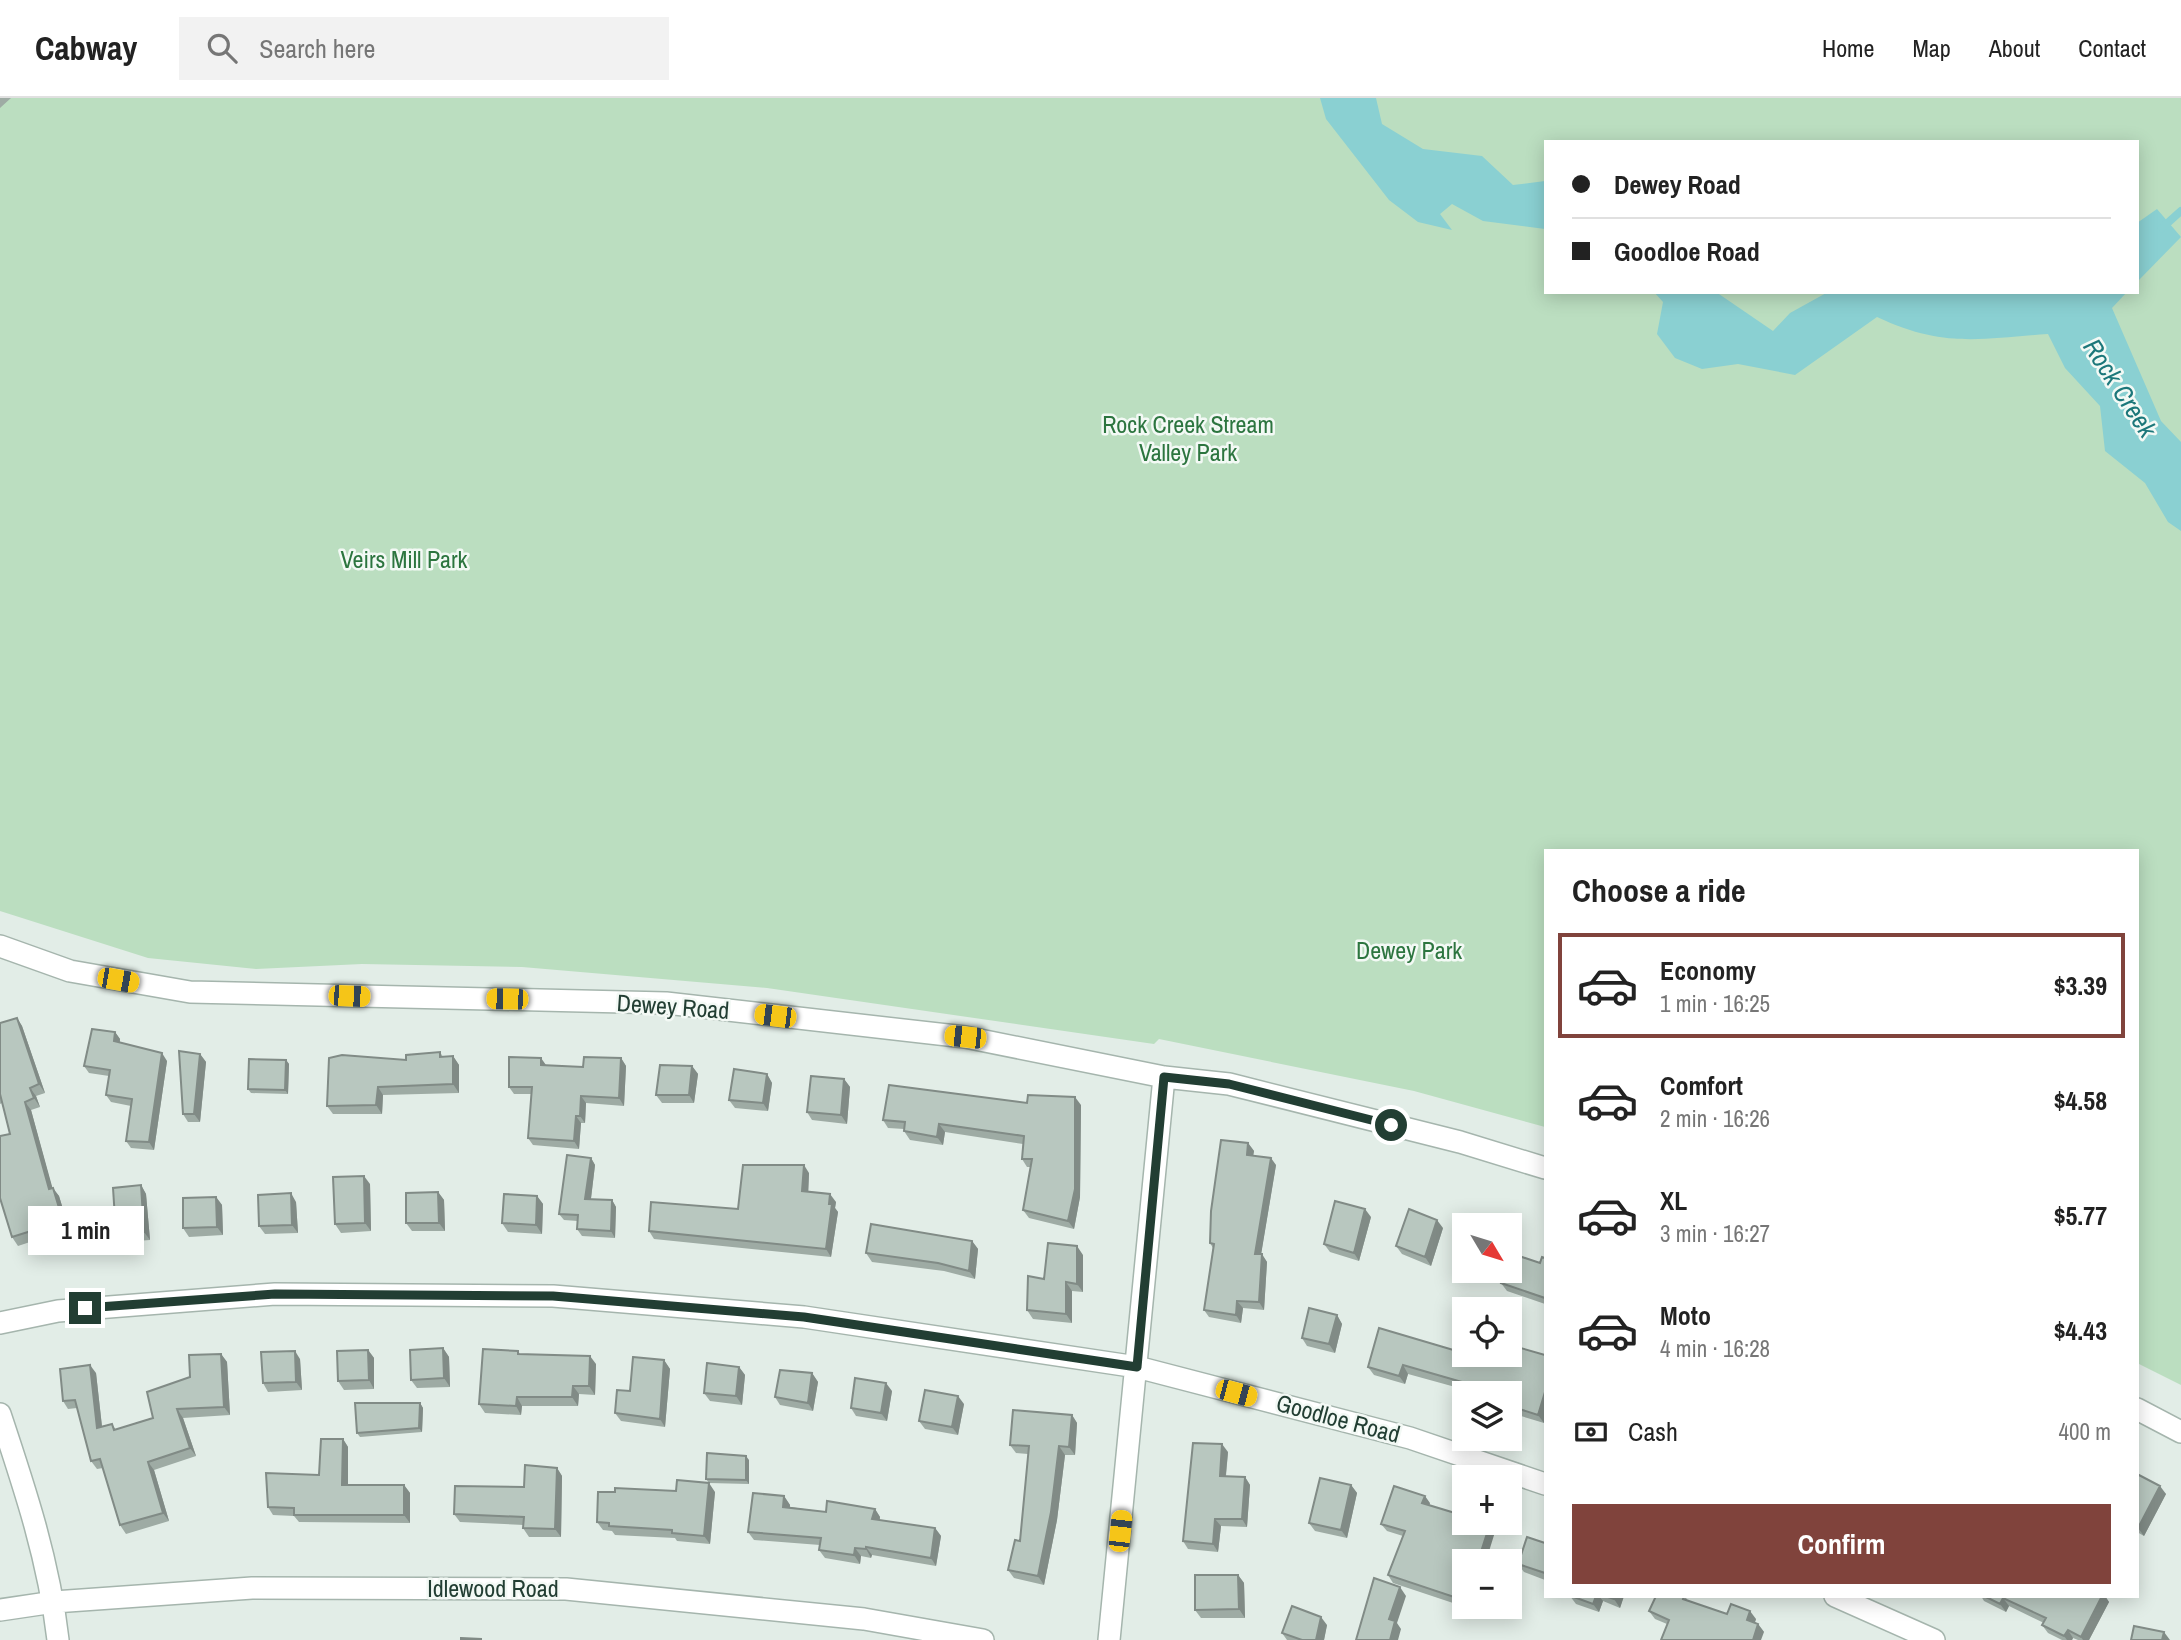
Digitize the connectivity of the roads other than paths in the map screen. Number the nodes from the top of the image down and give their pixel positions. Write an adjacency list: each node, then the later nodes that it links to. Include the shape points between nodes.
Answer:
1 (0, 946): 2 (street, Dewey Road, via 70,971 190,992 666,1003 965,1037)
2 (1164, 1077): 3 (street, Dewey Road, via 1229,1084); 5 (street)
3 (1544, 1168)
4 (0, 1323): 5 (street, Goodloe Road, via 58,1311 275,1294 553,1296 804,1317)
5 (1137, 1367): 9 (street, Goodloe Road, via 1410,1438); 15 (street)
6 (2139, 1410): 8 (street)
7 (0, 1414): 11 (street, via 36,1519)
8 (2181, 1432)
9 (1544, 1484)
10 (1840, 1598): 16 (street)
11 (54, 1602): 12 (street, Idlewood Road); 13 (street); 14 (street, Idlewood Road, via 252,1588 566,1588 864,1619)
12 (0, 1610)
13 (58, 1640)
14 (983, 1640)
15 (1109, 1640)
16 (1934, 1640)

